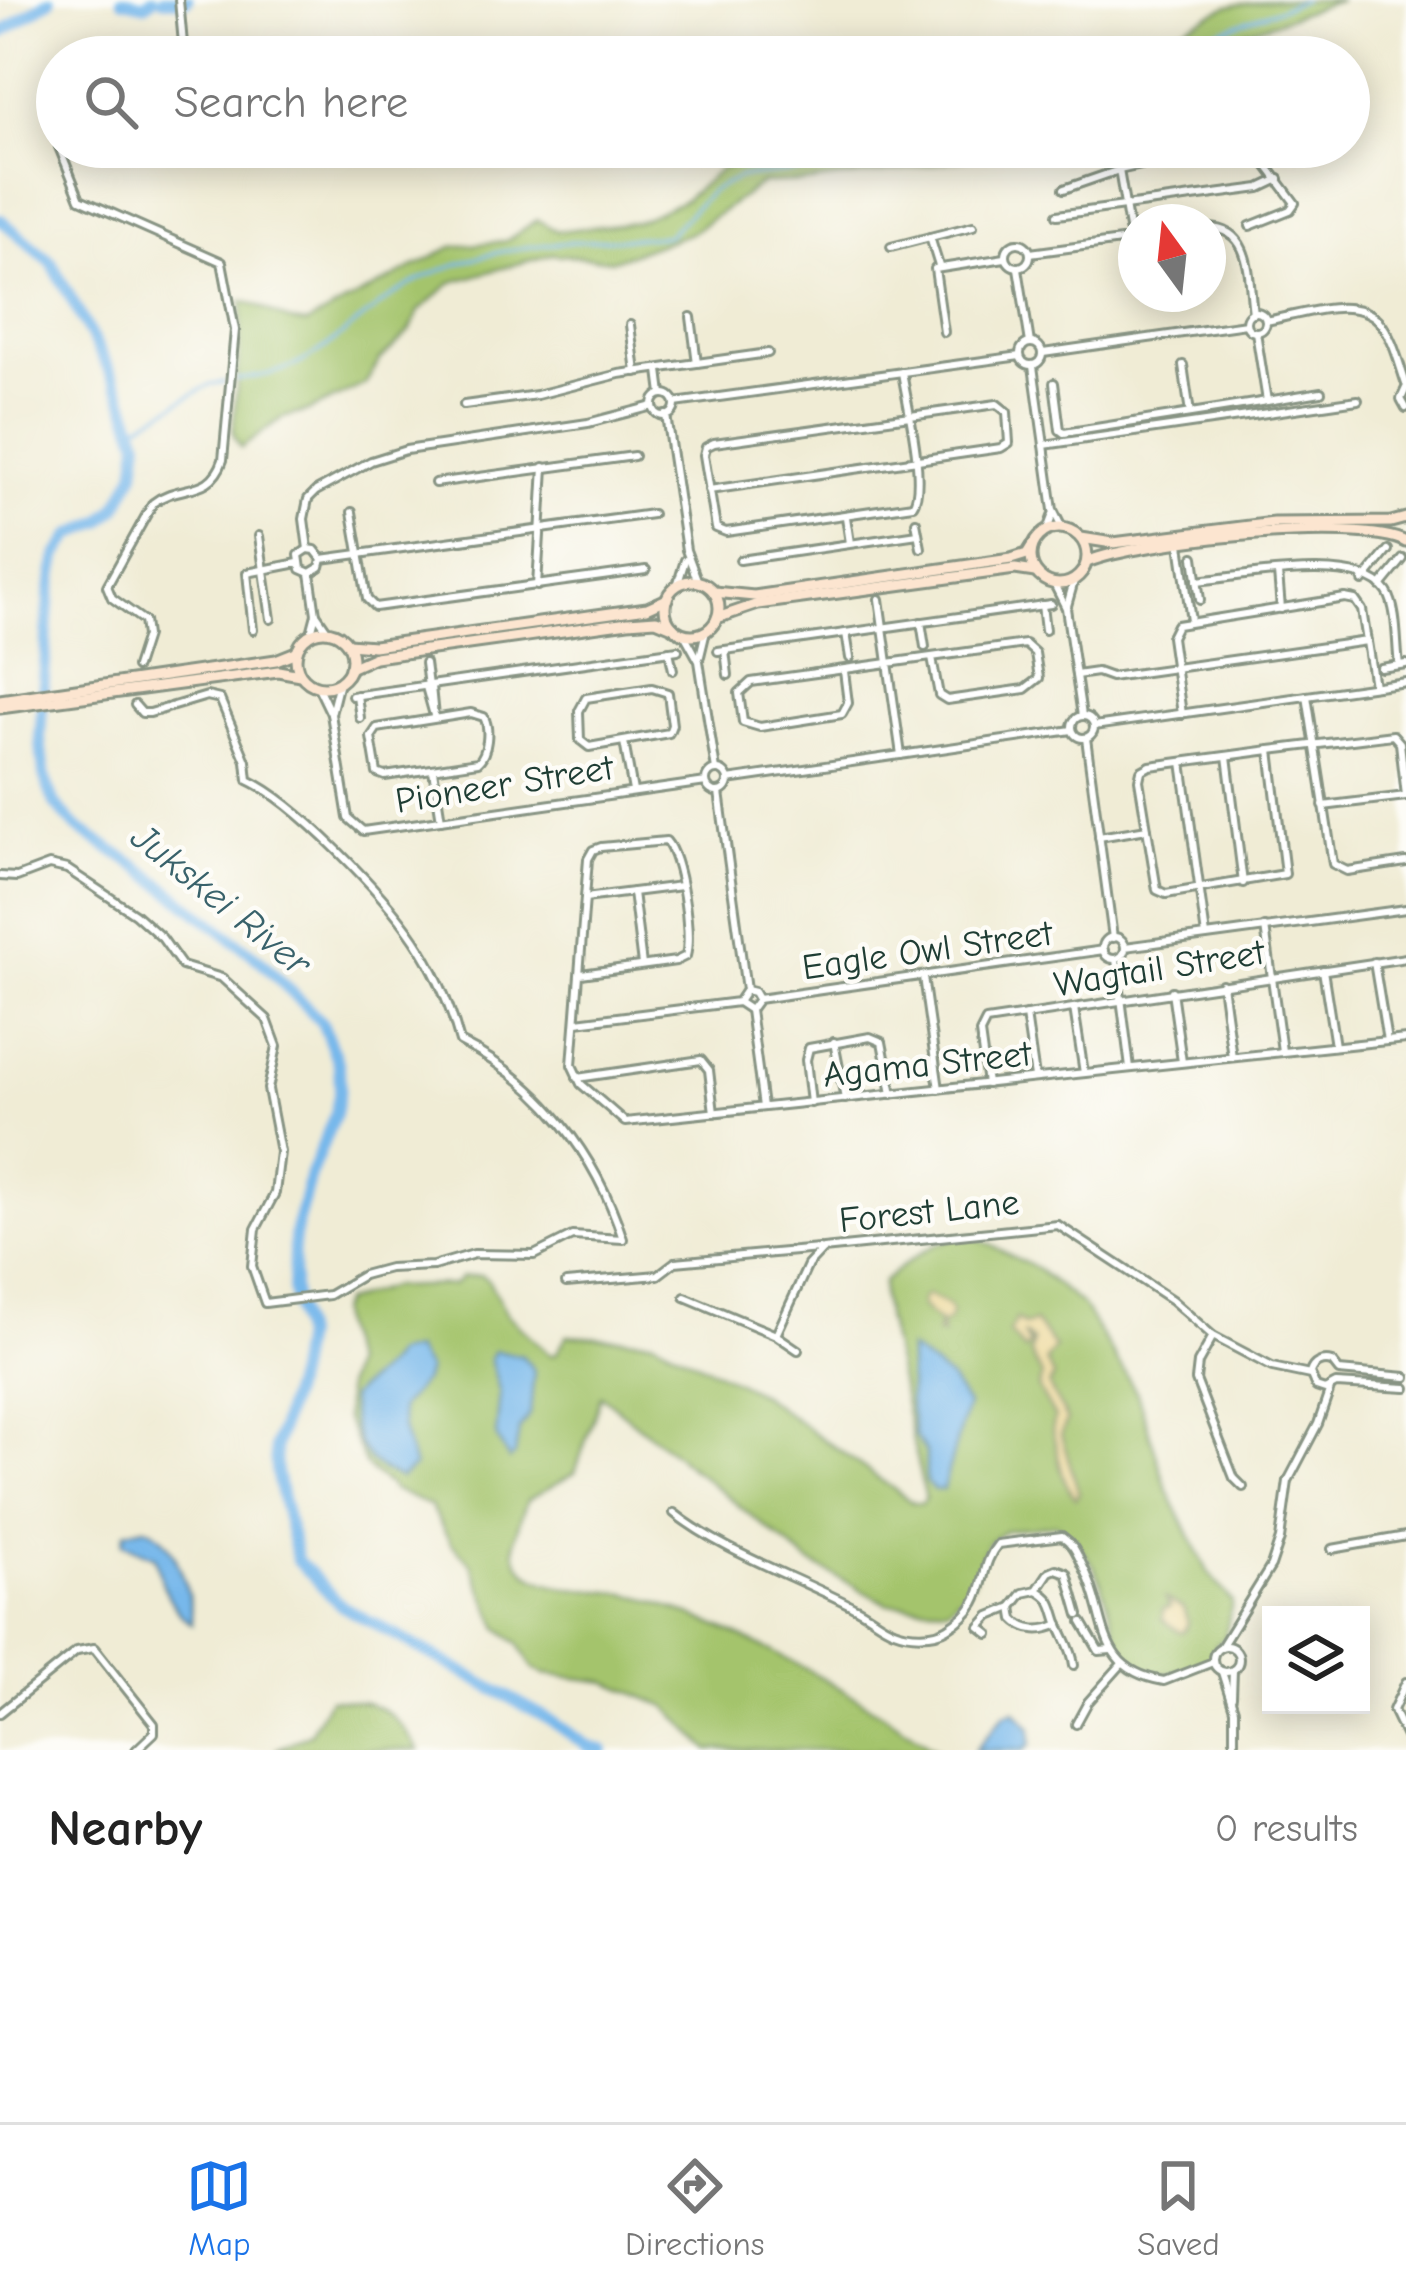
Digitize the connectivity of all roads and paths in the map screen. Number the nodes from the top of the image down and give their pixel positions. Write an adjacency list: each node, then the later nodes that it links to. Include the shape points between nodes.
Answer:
1 (180, 2): 2 (street)
2 (182, 36)
3 (68, 168): 129 (street, via 81,200 222,262 235,326 218,472 207,484 153,503 107,586 144,621)
4 (1128, 168): 6 (street)
5 (1269, 168): 7 (street)
6 (1119, 170): 8 (street); 9 (street)
7 (1279, 179): 10 (street); 14 (street, via 1294,207)
8 (1064, 189)
9 (1125, 204)
10 (1140, 204)
11 (1118, 207): 12 (street)
12 (1057, 215)
13 (973, 226): 16 (street)
14 (1250, 226)
15 (1226, 231): 23 (street, via 1242,244)
16 (931, 237): 18 (street); 21 (street)
17 (1118, 242): 19 (street)
18 (891, 247)
19 (1030, 253): 20 (street, via 1014,244); 22 (street)
20 (1005, 258): 21 (street); 22 (street)
21 (939, 266): 28 (street)
22 (1018, 268): 30 (street)
23 (1252, 313): 25 (street); 26 (street)
24 (691, 317): 34 (street)
25 (1265, 321): 29 (street); 41 (street, via 1342,308 1367,312 1385,329)
26 (1246, 324): 29 (street); 32 (street)
27 (629, 325): 38 (street)
28 (944, 332)
29 (1256, 332): 45 (street)
30 (1030, 343): 32 (street); 33 (street)
31 (768, 353): 34 (street)
32 (1043, 353): 36 (street)
33 (1020, 356): 36 (street); 39 (street)
34 (698, 363): 37 (street)
35 (1183, 365): 50 (street)
36 (1033, 366): 53 (street)
37 (659, 370): 38 (street); 43 (street)
38 (636, 371): 47 (street)
39 (902, 372): 46 (street); 52 (street)
40 (1054, 383): 50 (street, via 1064,433)
41 (1406, 386): 49 (street)
42 (1321, 392): 45 (street)
43 (662, 394): 46 (street); 48 (street)
44 (1358, 400): 53 (street)
45 (1267, 401): 50 (street)
46 (675, 404): 51 (street)
47 (464, 405)
48 (653, 406): 51 (street); 76 (street, via 387,455 308,500)
49 (1406, 408)
50 (1190, 413)
51 (666, 415): 77 (street)
52 (909, 416): 55 (street); 55 (street, via 1002,404 1011,438 1001,448); 58 (street, via 709,445)
53 (1044, 445): 59 (street)
54 (634, 456): 56 (street)
55 (915, 461): 58 (street); 62 (street, via 913,505)
56 (544, 467): 57 (street); 66 (street)
57 (435, 483)
58 (709, 490): 62 (street, via 714,524 726,532)
59 (1054, 510): 65 (street); 67 (street)
60 (352, 512): 79 (street)
61 (652, 514): 66 (street)
62 (845, 516): 72 (street)
63 (1406, 519): 70 (street, via 1274,523 1113,543); 71 (street)
64 (916, 522): 68 (street)
65 (1062, 528): 67 (street); 70 (street)
66 (541, 530): 79 (street); 96 (street)
67 (1047, 530): 74 (street)
68 (918, 534): 72 (street); 75 (street)
69 (259, 536): 86 (street)
70 (1081, 538): 84 (street)
71 (1406, 542): 73 (street, via 1342,532)
72 (850, 543): 83 (street)
73 (1180, 544): 84 (street); 108 (street)
74 (1032, 546): 88 (street); 99 (street, via 1011,559 754,596)
75 (921, 548)
76 (308, 549): 81 (street); 85 (street)
77 (686, 550): 94 (street); 97 (street)
78 (1388, 550): 91 (street)
79 (359, 555): 81 (street); 96 (street, via 375,607)
80 (1194, 557): 93 (street)
81 (322, 559): 89 (street)
82 (1403, 559): 98 (street)
83 (740, 560)
84 (1087, 562): 92 (street)
85 (298, 563): 86 (street); 89 (street)
86 (264, 568): 107 (street); 112 (street, via 247,574)
87 (646, 570): 96 (street)
88 (1035, 572): 95 (street); 106 (street, via 758,604)
89 (310, 573): 105 (street)
90 (1277, 573): 91 (street, via 1352,571); 93 (street); 104 (street)
91 (1365, 578): 98 (street)
92 (1074, 580): 95 (street); 103 (street)
93 (1197, 581): 102 (street)
94 (698, 582): 97 (street); 99 (street)
95 (1054, 584): 103 (street)
96 (537, 586)
97 (677, 586): 100 (street)
98 (1381, 586): 128 (street)
99 (714, 592): 106 (street)
100 (667, 599): 110 (street); 120 (street, via 647,608)
101 (879, 599): 111 (street)
102 (1200, 600)
103 (1066, 608): 137 (street)
104 (1282, 608): 108 (street); 119 (street, via 1355,600)
105 (316, 614): 114 (street); 116 (street)
106 (717, 618): 115 (street)
107 (271, 619)
108 (1191, 621): 131 (street, via 1172,632)
109 (921, 622): 111 (street); 113 (street, via 1047,604); 121 (street)
110 (673, 627): 118 (street); 130 (street, via 628,622 376,657)
111 (883, 628): 117 (street); 127 (street)
112 (253, 630)
113 (1046, 630)
114 (327, 631): 116 (street); 120 (street)
115 (706, 631): 118 (street); 125 (street)
116 (311, 633): 122 (street)
117 (846, 633): 123 (street); 136 (street, via 721,651)
118 (684, 634): 125 (street)
119 (1367, 641): 131 (street); 142 (street)
120 (348, 644): 130 (street)
121 (925, 647)
122 (296, 652): 135 (street); 143 (street)
123 (850, 658)
124 (932, 658): 124 (street, via 1024,644 1035,652 1039,679 1025,689 946,700 938,695); 127 (street)
125 (699, 661): 162 (street)
126 (425, 663): 141 (street)
127 (888, 665): 134 (street); 158 (street)
128 (1403, 665): 132 (street)
129 (136, 667)
130 (350, 668): 138 (street)
131 (1175, 668): 137 (street); 149 (street)
132 (1381, 668)
133 (673, 670): 141 (street, via 674,651)
134 (844, 671): 134 (street, via 842,714 760,727 743,722 739,693 746,684)
135 (300, 675): 140 (street); 143 (street)
136 (728, 675)
137 (1076, 675): 150 (street)
138 (339, 682): 140 (street); 147 (street)
139 (1406, 682): 142 (street)
140 (319, 686): 147 (street)
141 (428, 686): 148 (street); 151 (street, via 354,695)
142 (1374, 686): 144 (street)
143 (121, 687): 145 (street)
144 (1307, 696): 149 (street); 156 (street)
145 (0, 704)
146 (135, 704): 173 (street, via 150,713 220,699 248,780 308,823 415,940 460,1042 539,1095 604,1187 624,1238 572,1236 538,1255 474,1254 389,1268 328,1295 263,1301 251,1266 280,1152 268,1081 277,1046 267,1019 222,978 182,966 135,914 68,869)
147 (331, 714): 169 (street, Pioneer Street, via 351,824 363,831)
148 (434, 714): 161 (street, via 477,713 488,726 483,758); 161 (street, via 377,728 370,737 376,773)
149 (1182, 714): 152 (street)
150 (1082, 716): 152 (street); 153 (street)
151 (360, 718)
152 (1094, 726): 154 (street)
153 (1072, 730): 154 (street); 158 (street)
154 (1085, 738): 171 (street)
155 (625, 742): 155 (street, via 584,745 581,702 663,688 669,733); 165 (street)
156 (1315, 743): 157 (street); 167 (street, via 1393,735); 168 (street)
157 (1270, 750): 159 (street); 174 (street, via 1287,870)
158 (901, 755): 163 (street)
159 (1227, 756): 160 (street); 174 (street)
160 (1182, 762): 170 (street, via 1141,771); 176 (street)
161 (433, 769): 169 (street)
162 (716, 770): 163 (street); 164 (street)
163 (728, 781): 166 (street)
164 (706, 782): 165 (street, Pioneer Street); 166 (street)
165 (633, 791): 169 (street, Pioneer Street)
166 (719, 792): 194 (street)
167 (1406, 796): 168 (street)
168 (1323, 806): 172 (street, via 1336,869)
169 (441, 820)
170 (1147, 830): 171 (street); 176 (street, via 1157,890)
171 (1099, 837): 182 (street)
172 (1406, 862)
173 (0, 876)
174 (1243, 883): 176 (street)
175 (680, 886): 177 (street); 178 (street, via 668,842 659,839 596,849); 188 (street, via 686,956)
176 (1199, 889): 181 (street)
177 (632, 891): 178 (street); 188 (street)
178 (586, 898): 190 (street)
179 (1406, 909): 180 (street)
180 (1264, 927): 181 (street); 191 (street)
181 (1206, 936): 183 (street)
182 (1113, 938): 183 (street); 184 (street)
183 (1125, 947): 186 (street)
184 (1104, 950): 186 (street); 192 (street, Eagle Owl Street)
185 (1406, 958): 187 (street, Wagtail Street)
186 (1116, 959): 197 (street)
187 (1374, 962): 189 (street, Wagtail Street); 204 (street)
188 (641, 965): 190 (street)
189 (1323, 970): 191 (street, Wagtail Street); 206 (street)
190 (581, 974): 202 (street)
191 (1273, 976): 193 (street, Wagtail Street); 207 (street)
192 (923, 977): 196 (street, Eagle Owl Street); 215 (street)
193 (1222, 984): 195 (street, Wagtail Street); 208 (street)
194 (746, 991): 196 (street); 198 (street)
195 (1172, 991): 197 (street, Wagtail Street); 209 (street)
196 (758, 999): 200 (street)
197 (1121, 1000): 199 (street, Wagtail Street); 210 (street)
198 (738, 1003): 200 (street); 202 (street)
199 (1074, 1008): 201 (street, Wagtail Street); 211 (street)
200 (750, 1010): 219 (street)
201 (1026, 1015): 213 (street); 214 (street, Wagtail Street, via 982,1024)
202 (576, 1022): 212 (street)
203 (1406, 1039): 204 (street, Agama Street)
204 (1387, 1041): 206 (street, Agama Street)
205 (834, 1042): 216 (street, via 880,1039); 217 (street); 218 (street, via 806,1051)
206 (1335, 1046): 207 (street, Agama Street)
207 (1282, 1051): 208 (street, Agama Street)
208 (1232, 1057): 209 (street, Agama Street)
209 (1182, 1062): 210 (street, Agama Street)
210 (1130, 1067): 211 (street, Agama Street)
211 (1084, 1073): 213 (street, Agama Street)
212 (577, 1078): 220 (street, Agama Street, via 625,1122); 220 (street, via 700,1060 709,1070)
213 (1035, 1078): 214 (street, Agama Street)
214 (987, 1084): 215 (street, Agama Street)
215 (939, 1089): 216 (street, Agama Street)
216 (892, 1094): 217 (street, Agama Street)
217 (844, 1099): 218 (street, Agama Street)
218 (811, 1103): 219 (street, Agama Street)
219 (763, 1107): 220 (street, Agama Street)
220 (714, 1113)
221 (828, 1248): 222 (street, via 675,1262 658,1275); 224 (street, Forest Lane, via 808,1265); 225 (street, Forest Lane, via 1058,1225)
222 (566, 1283)
223 (686, 1297): 224 (street)
224 (776, 1335): 226 (street)
225 (1213, 1336): 228 (street, Forest Lane, via 1272,1367); 234 (street, via 1196,1380)
226 (798, 1350)
227 (1339, 1371): 228 (street, via 1323,1360); 229 (street); 230 (street)
228 (1310, 1375): 231 (street)
229 (1406, 1377)
230 (1333, 1386): 231 (street); 232 (street); 233 (street)
231 (1316, 1387): 233 (street)
232 (1406, 1388)
233 (1322, 1413): 241 (street, via 1288,1481 1276,1554)
234 (1243, 1487)
235 (674, 1513): 244 (street, via 889,1628 923,1634 946,1630 978,1600 998,1544 1062,1536 1090,1580)
236 (1406, 1536): 237 (street)
237 (1332, 1549)
238 (1037, 1590): 239 (street); 240 (street, via 1052,1600); 244 (street, via 1048,1573 1062,1570 1094,1648)
239 (1012, 1607): 240 (street, via 1024,1627); 242 (street, via 982,1624)
240 (1059, 1624): 247 (street)
241 (1237, 1626): 243 (street); 245 (street)
242 (989, 1634)
243 (1221, 1647): 245 (street); 246 (street)
244 (1111, 1649): 248 (street)
245 (1236, 1652): 249 (street)
246 (1213, 1662): 248 (street, via 1165,1681); 250 (street)
247 (1074, 1665)
248 (1121, 1665): 254 (street)
249 (1233, 1670): 250 (street); 252 (street)
250 (1222, 1672): 252 (street)
251 (1406, 1682): 255 (street, via 1393,1710)
252 (1232, 1700): 257 (street)
253 (0, 1713): 256 (street, via 77,1651 94,1648 154,1724)
254 (1076, 1724)
255 (1406, 1737)
256 (136, 1750)
257 (1234, 1750)

